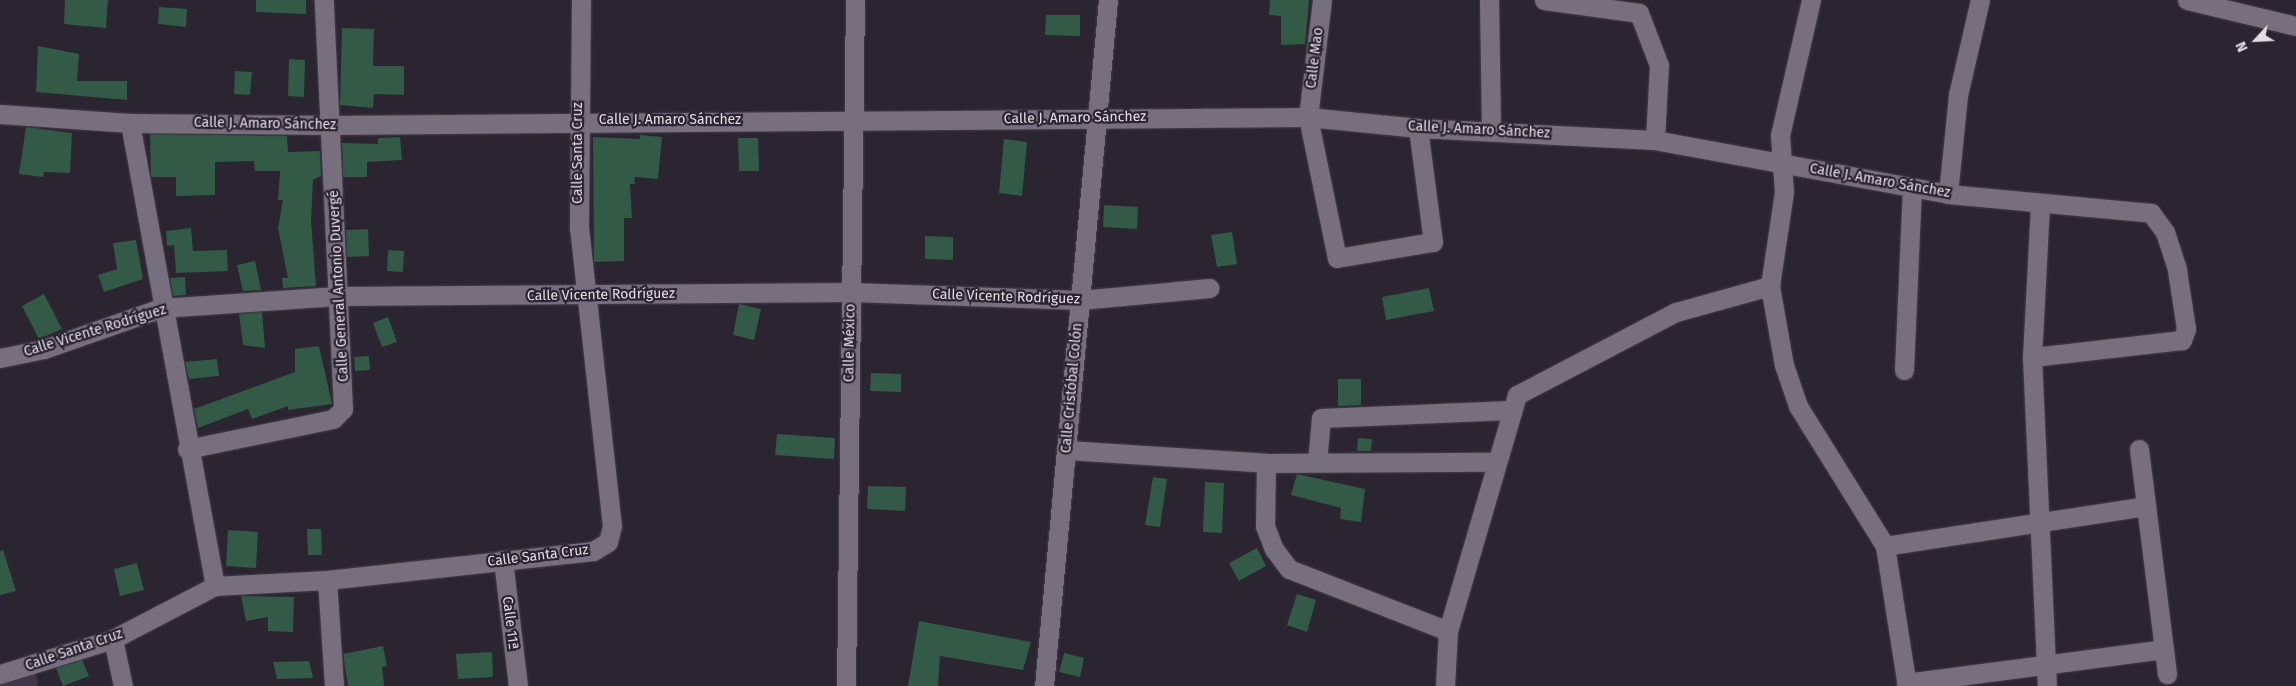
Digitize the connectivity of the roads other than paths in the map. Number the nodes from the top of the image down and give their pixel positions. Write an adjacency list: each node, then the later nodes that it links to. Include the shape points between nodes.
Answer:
1 (324, 0): 18 (street, Calle General Antonio Duvergé)
2 (581, 0): 15 (street, Calle Santa Cruz)
3 (855, 0): 17 (street, Calle México)
4 (1108, 0): 13 (street, Calle Cristóbal Colón)
5 (1322, 0): 14 (street, Calle Mao)
6 (1489, 0): 20 (street)
7 (1544, 0): 21 (street, via 1639,14 1659,66)
8 (1811, 0): 22 (street, via 1780,135)
9 (1980, 0): 24 (street, via 1958,95)
10 (2187, 0): 11 (street)
11 (2296, 26)
12 (0, 114): 16 (street, Calle J. Amaro Sánchez)
13 (1095, 116): 14 (street, Calle J. Amaro Sánchez); 17 (street, Calle J. Amaro Sánchez); 31 (street, Calle Cristóbal Colón)
14 (1308, 117): 19 (street, Calle J. Amaro Sánchez); 19 (street, Calle Mao, via 1334,255 1342,260 1433,242)
15 (577, 120): 17 (street, Calle J. Amaro Sánchez); 18 (street, Calle J. Amaro Sánchez); 30 (street, Calle Santa Cruz)
16 (130, 122): 18 (street, Calle J. Amaro Sánchez); 32 (street)
17 (853, 124): 28 (street, Calle México)
18 (331, 125): 29 (street, Calle General Antonio Duvergé)
19 (1418, 128): 20 (street, Calle J. Amaro Sánchez)
20 (1491, 131): 21 (street, Calle J. Amaro Sánchez)
21 (1655, 140): 22 (street, Calle J. Amaro Sánchez)
22 (1779, 162): 23 (street, Calle J. Amaro Sánchez); 26 (street, via 1784,192)
23 (1912, 188): 24 (street, Calle J. Amaro Sánchez); 35 (street)
24 (1948, 194): 25 (street, Calle J. Amaro Sánchez)
25 (2040, 205): 33 (street); 33 (street, Calle J. Amaro Sánchez, via 2144,211 2156,219 2171,250 2186,329 2182,340)
26 (1770, 286): 36 (street, via 1676,312 1523,390); 45 (street, via 1784,365 1798,406)
27 (1209, 288): 31 (street, Calle Vicente Rodríguez)
28 (851, 292): 30 (street, Calle Vicente Rodríguez); 31 (street, Calle Vicente Rodríguez); 59 (street, Calle México)
29 (338, 296): 30 (street, Calle Vicente Rodríguez); 32 (street, Calle Vicente Rodríguez); 37 (street, Calle General Antonio Duvergé, via 343,409 333,419)
30 (584, 297): 46 (street, Calle Santa Cruz, via 612,526 608,542 593,551)
31 (1080, 300): 39 (street, Calle Cristóbal Colón)
32 (161, 308): 34 (street, Calle Vicente Rodríguez, via 44,349); 37 (street)
33 (2032, 357): 44 (street)
34 (0, 358)
35 (1904, 370)
36 (1510, 410): 40 (street, via 1321,418); 41 (street)
37 (187, 448): 48 (street)
38 (2139, 449): 43 (street)
39 (1067, 450): 42 (street); 60 (street, Calle Cristóbal Colón)
40 (1317, 462): 41 (street); 42 (street)
41 (1496, 462): 49 (street)
42 (1266, 463): 49 (street, via 1265,526 1274,549 1289,569)
43 (2146, 506): 44 (street); 51 (street)
44 (2041, 524): 45 (street); 52 (street)
45 (1886, 546): 55 (street)
46 (503, 560): 47 (street, Calle Santa Cruz); 58 (street, Calle 11ª)
47 (327, 580): 48 (street, Calle Santa Cruz); 57 (street)
48 (215, 586): 50 (street, Calle Santa Cruz)
49 (1448, 630): 61 (street)
50 (113, 639): 53 (street, Calle Santa Cruz); 56 (street)
51 (2164, 649): 52 (street); 54 (street)
52 (2046, 665): 55 (street); 62 (street)
53 (0, 674)
54 (2167, 674)
55 (1906, 685)
56 (123, 686)
57 (334, 686)
58 (518, 686)
59 (846, 686)
60 (1044, 686)
61 (1446, 686)
62 (2048, 686)

